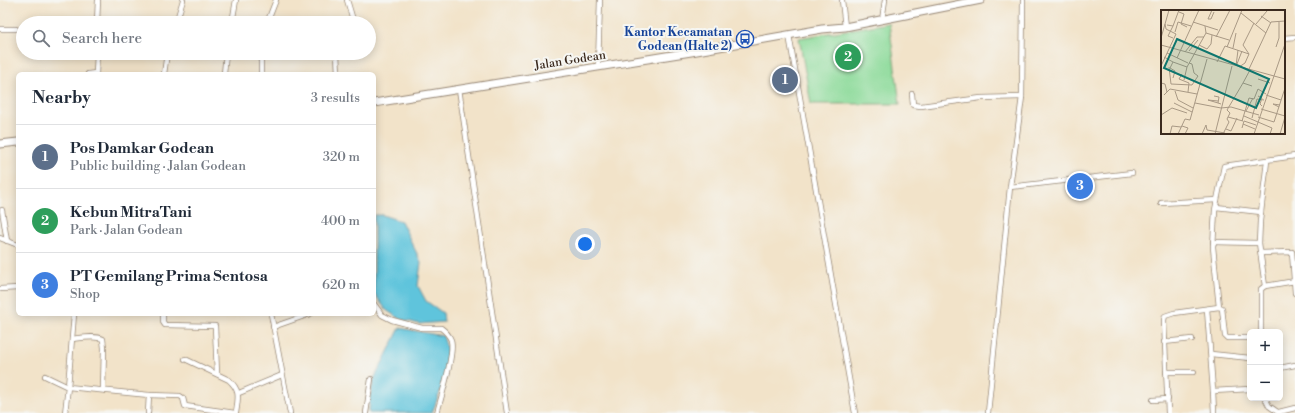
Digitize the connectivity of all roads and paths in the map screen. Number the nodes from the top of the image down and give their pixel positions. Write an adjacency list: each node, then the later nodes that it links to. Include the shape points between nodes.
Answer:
1 (98, 0): 11 (street)
2 (183, 0): 12 (street)
3 (236, 0): 13 (street)
4 (276, 0): 14 (street)
5 (347, 0): 15 (street)
6 (600, 0): 28 (street)
7 (842, 0): 17 (street)
8 (885, 0): 16 (street)
9 (981, 0): 16 (main road, Jalan Godean)
10 (1023, 0): 36 (street)
11 (97, 16)
12 (178, 16)
13 (233, 16)
14 (269, 16)
15 (352, 16)
16 (882, 20): 17 (main road, Jalan Godean)
17 (845, 27): 20 (main road, Jalan Godean)
18 (0, 29): 19 (street)
19 (16, 29)
20 (789, 36): 28 (main road, Jalan Godean); 103 (street)
21 (1295, 37): 22 (street)
22 (1285, 38)
23 (97, 60): 29 (street)
24 (166, 60): 30 (street)
25 (225, 60): 31 (street)
26 (261, 60): 32 (street)
27 (337, 60): 33 (street)
28 (598, 67): 34 (main road, Jalan Godean)
29 (96, 72)
30 (164, 72)
31 (224, 72)
32 (261, 72)
33 (338, 72)
34 (459, 89): 37 (main road, Jalan Godean); 102 (street)
35 (912, 94): 36 (street, via 913,105 921,106 981,98)
36 (1022, 98): 43 (street)
37 (376, 103)
38 (16, 142): 39 (main road)
39 (0, 144)
40 (1295, 156): 41 (street)
41 (1267, 161): 44 (street, via 1224,166); 48 (street)
42 (1132, 173): 43 (street)
43 (1010, 187): 104 (street)
44 (1217, 200): 45 (street); 46 (street)
45 (1161, 204)
46 (1216, 207): 48 (street); 51 (street)
47 (2, 210): 50 (street)
48 (1261, 212): 53 (street)
49 (0, 238): 50 (street)
50 (7, 241): 52 (street)
51 (1213, 242): 53 (street); 62 (street)
52 (16, 243)
53 (1260, 243): 54 (street)
54 (1261, 253): 55 (street, via 1289,251); 57 (street)
55 (1294, 256): 56 (street)
56 (1294, 282): 57 (street); 60 (street)
57 (1265, 286): 69 (street, via 1260,290)
58 (16, 288): 59 (street)
59 (0, 289)
60 (1295, 293)
61 (376, 307): 101 (street, via 382,315 392,320 422,328 441,328 448,334 451,340 448,374)
62 (1219, 307): 63 (street); 70 (street, via 1222,308 1225,336)
63 (1207, 308): 73 (street, via 1168,315 1164,320); 74 (street)
64 (74, 316): 71 (street)
65 (163, 316): 81 (street, via 165,325 215,326)
66 (271, 316): 68 (street)
67 (304, 316): 68 (street)
68 (274, 327): 82 (street)
69 (1261, 329)
70 (1247, 338)
71 (72, 339): 85 (street); 87 (street, via 103,339)
72 (1192, 339): 73 (street)
73 (1164, 342): 79 (street)
74 (1211, 354): 75 (street); 88 (street)
75 (1247, 358)
76 (185, 359): 81 (street)
77 (1295, 365): 78 (street)
78 (1283, 367)
79 (1166, 372): 80 (street); 91 (street)
80 (1194, 372)
81 (217, 374): 89 (street, via 234,384)
82 (282, 375): 89 (street); 99 (street)
83 (45, 376): 85 (street)
84 (371, 379): 100 (street)
85 (68, 387): 87 (street); 96 (street)
86 (1247, 389): 88 (street)
87 (103, 390): 90 (street)
88 (1214, 391): 106 (street)
89 (239, 393): 98 (street)
90 (149, 395): 95 (street, via 180,396 185,406); 97 (street)
91 (1168, 398): 92 (street); 105 (street)
92 (1153, 400)
93 (1266, 401): 107 (street)
94 (1295, 408): 107 (street)
95 (198, 410): 98 (street)
96 (66, 413)
97 (148, 413)
98 (236, 413)
99 (290, 413)
100 (366, 413)
101 (437, 413)
102 (507, 413)
103 (855, 413)
104 (988, 413)
105 (1168, 413)
106 (1214, 413)
107 (1279, 413)

